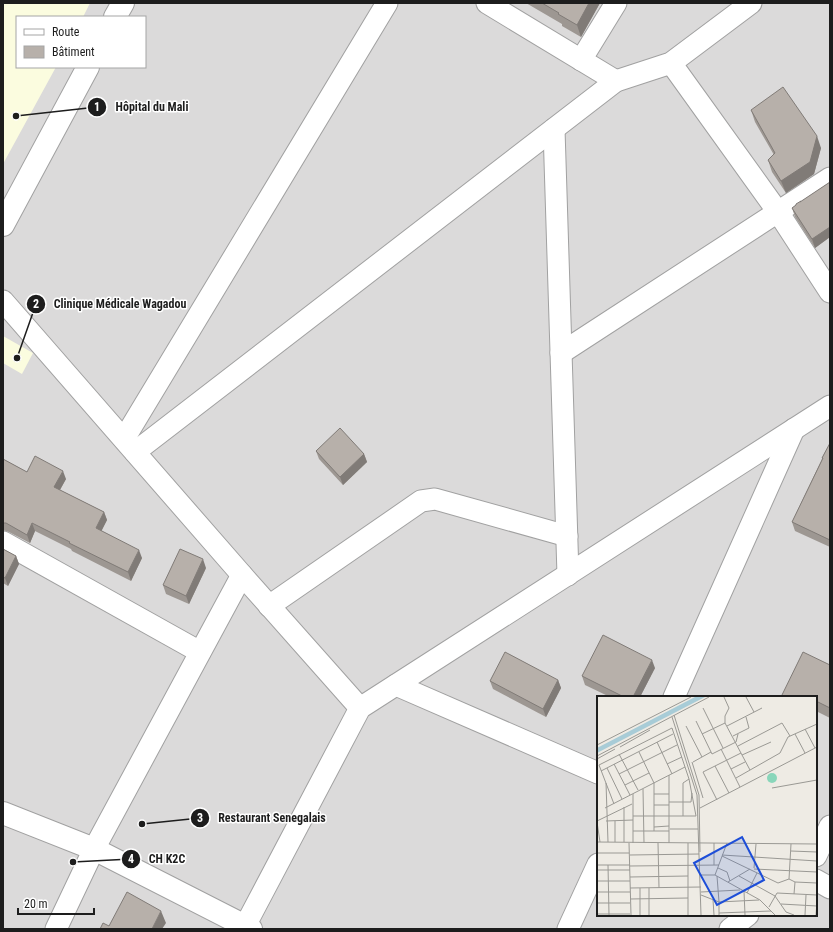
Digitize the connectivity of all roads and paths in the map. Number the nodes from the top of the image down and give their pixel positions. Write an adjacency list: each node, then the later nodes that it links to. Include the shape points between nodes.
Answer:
1 (123, 3): 6 (street)
2 (387, 3): 20 (street)
3 (487, 3): 7 (street)
4 (616, 3): 7 (street)
5 (752, 3): 8 (street)
6 (116, 16)
7 (582, 60): 10 (street)
8 (671, 63): 10 (street); 13 (street)
9 (87, 68): 14 (street)
10 (616, 81): 11 (street)
11 (554, 129): 17 (street); 20 (street)
12 (830, 178): 13 (street)
13 (778, 212): 15 (street); 17 (street)
14 (3, 225)
15 (830, 292)
16 (3, 301): 20 (street)
17 (561, 353): 21 (street)
18 (830, 406): 19 (street)
19 (794, 429): 24 (street); 28 (street)
20 (129, 446): 23 (street)
21 (567, 536): 24 (street); 25 (street, via 435,499 421,501)
22 (3, 542): 26 (street)
23 (242, 575): 25 (street); 26 (street)
24 (568, 575): 27 (street)
25 (269, 606): 29 (street)
26 (200, 652): 33 (street)
27 (396, 685): 29 (street); 30 (street)
28 (674, 696)
29 (360, 708): 39 (street)
30 (597, 773)
31 (3, 813): 33 (street)
32 (830, 826): 34 (street)
33 (94, 849): 39 (street); 40 (street)
34 (817, 854)
35 (597, 866): 41 (street)
36 (817, 881): 37 (street)
37 (830, 888)
38 (747, 916): 42 (street)
39 (248, 928)
40 (56, 929)
41 (568, 929)
42 (730, 929)

